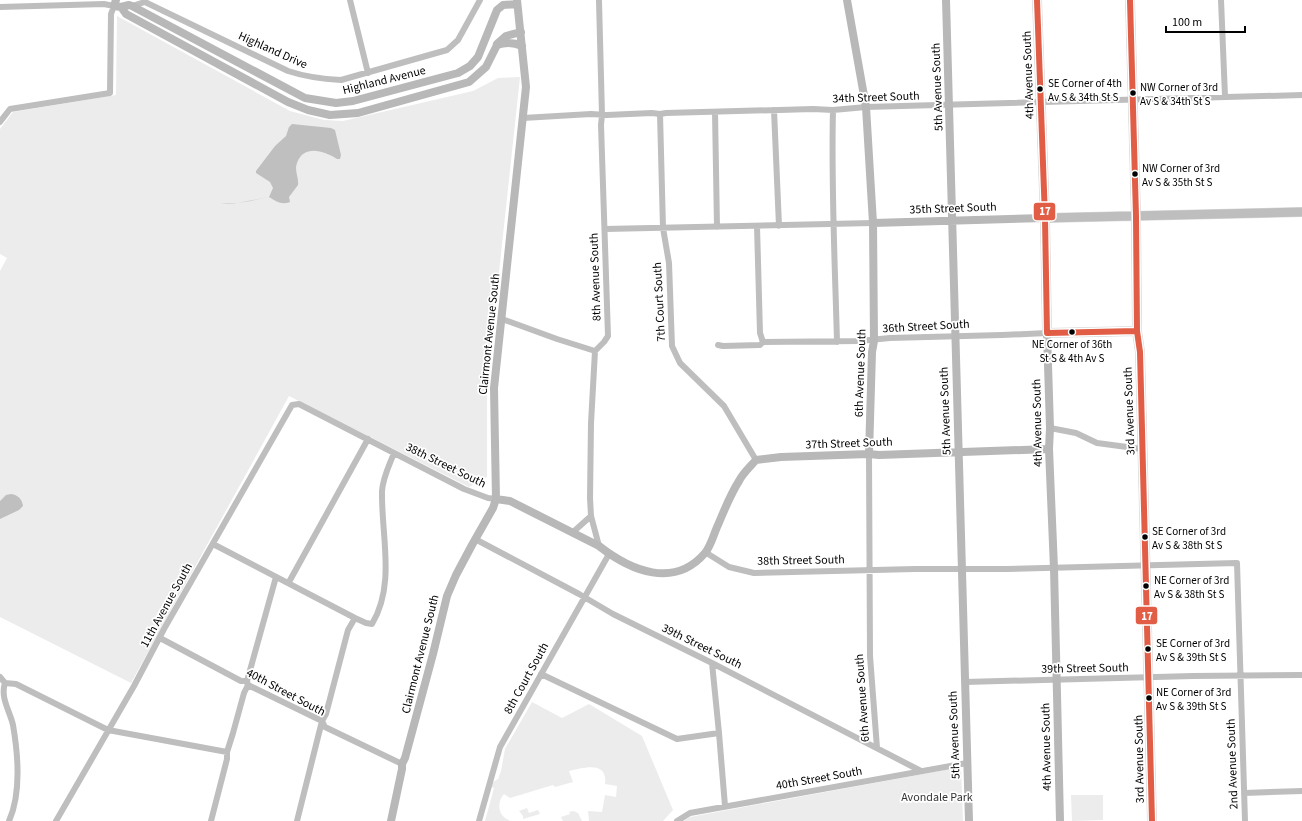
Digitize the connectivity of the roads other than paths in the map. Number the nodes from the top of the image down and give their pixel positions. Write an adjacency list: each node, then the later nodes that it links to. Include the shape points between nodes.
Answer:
1 (344, 0): 2 (street)
2 (350, 0): 17 (street)
3 (480, 0): 17 (street, Highland Drive, via 458,40 447,50)
4 (847, 0): 23 (street, 6th Avenue South)
5 (946, 0): 22 (street, 5th Avenue South)
6 (1037, 0): 21 (main road, 4th Avenue South)
7 (1130, 0): 20 (main road, 3rd Avenue South)
8 (1221, 0): 19 (street)
9 (599, 1): 27 (street, 8th Avenue South)
10 (517, 2): 12 (street, Highland Avenue, via 503,5 497,10 478,57 470,66 458,73 353,101 336,103 305,98); 14 (street, Clairmont Avenue South)
11 (117, 4): 12 (street); 13 (street); 15 (street, Highland Avenue, via 126,14 288,102 330,115 358,113 469,82 486,67); 30 (street, via 111,14 110,93 10,110)
12 (132, 6): 17 (street, Highland Drive, via 145,2 303,76 341,80)
13 (0, 7)
14 (521, 32): 15 (street, via 506,36); 16 (street, Clairmont Avenue South)
15 (496, 45): 16 (street, via 514,43)
16 (522, 46): 29 (street, Clairmont Avenue South, via 526,87)
17 (368, 73)
18 (1302, 95): 19 (street, 34th Street South)
19 (1225, 96): 20 (street, 34th Street South)
20 (1132, 99): 21 (street, 34th Street South); 32 (main road, 3rd Avenue South)
21 (1040, 102): 22 (street, 34th Street South); 33 (main road, 4th Avenue South)
22 (950, 105): 23 (street, 34th Street South); 34 (street, 5th Avenue South)
23 (866, 107): 25 (street, 34th Street South); 35 (street, 6th Avenue South)
24 (774, 110): 25 (street, 34th Street South); 26 (street, 34th Street South); 38 (street)
25 (833, 110): 36 (street)
26 (715, 112): 28 (street, 34th Street South); 39 (street)
27 (602, 114): 28 (street, 34th Street South); 29 (street, 34th Street South); 41 (street, 8th Avenue South)
28 (660, 114): 40 (street, 7th Court South)
29 (523, 118): 42 (street, Clairmont Avenue South)
30 (0, 122)
31 (1302, 212): 32 (main road, 35th Street South)
32 (1136, 216): 33 (main road, 35th Street South); 43 (main road, 3rd Avenue South)
33 (1045, 218): 34 (street, 35th Street South); 44 (main road, 4th Avenue South)
34 (952, 220): 35 (street, 35th Street South); 45 (street, 5th Avenue South)
35 (873, 223): 36 (street, 35th Street South); 46 (street, 6th Avenue South)
36 (833, 224): 38 (street, 35th Street South); 48 (street)
37 (757, 226): 38 (street, 35th Street South); 39 (street, 35th Street South); 47 (street, via 760,333)
38 (779, 226)
39 (717, 227): 40 (street, 35th Street South)
40 (663, 228): 41 (street, 35th Street South); 59 (street, 7th Court South, via 669,263 672,346 680,362 724,406)
41 (605, 229): 50 (street, 8th Avenue South, via 608,336)
42 (502, 319): 50 (street); 60 (street, Clairmont Avenue South, via 494,388)
43 (1137, 331): 44 (main road, 36th Street South); 55 (main road, 3rd Avenue South, via 1140,352)
44 (1047, 332): 45 (street, 36th Street South); 52 (street, 4th Avenue South)
45 (955, 336): 46 (street, 36th Street South, via 890,338); 56 (street, 5th Avenue South)
46 (874, 341): 48 (street, 36th Street South); 58 (street, 6th Avenue South)
47 (763, 342): 48 (street, 36th Street South); 49 (street, 36th Street South, via 760,345)
48 (837, 342)
49 (718, 345)
50 (595, 351): 61 (street, via 591,423)
51 (298, 404): 53 (street, 38th Street South); 64 (street, 11th Avenue South, via 292,405)
52 (1050, 428): 54 (street, 4th Avenue South); 55 (street, via 1076,433 1097,443)
53 (368, 439): 57 (street, 38th Street South); 74 (street)
54 (1049, 448): 56 (street, 37th Street South); 70 (street, 4th Avenue South)
55 (1142, 449): 69 (main road, 3rd Avenue South)
56 (959, 452): 58 (street, 37th Street South); 71 (street, 5th Avenue South)
57 (394, 453): 60 (street, 38th Street South, via 464,489); 76 (street, via 385,473 382,491 386,566 378,615 372,624)
58 (869, 454): 59 (street, 37th Street South); 72 (street, 6th Avenue South)
59 (756, 460): 66 (street, via 739,480)
60 (496, 499): 62 (street, 38th Street South, via 510,501); 63 (street, Clairmont Avenue South)
61 (591, 516): 62 (street); 65 (street)
62 (572, 533): 65 (street, 38th Street South)
63 (475, 539): 75 (street, 39th Street South); 94 (street, Clairmont Avenue South, via 447,596 434,654 406,758)
64 (213, 544): 73 (street); 77 (street, 11th Avenue South)
65 (599, 546): 67 (street, 38th Street South)
66 (705, 552): 67 (street, 38th Street South, via 683,570 667,574 639,569); 72 (street, 38th Street South, via 729,567 754,573)
67 (609, 554): 75 (street, 8th Court South)
68 (1237, 563): 69 (street, 38th Street South); 81 (street, 2nd Avenue South)
69 (1145, 565): 70 (street, 38th Street South); 83 (main road, 3rd Avenue South)
70 (1054, 568): 71 (street, 38th Street South); 84 (street, 4th Avenue South)
71 (961, 570): 72 (street, 38th Street South); 85 (street, 5th Avenue South)
72 (870, 571): 91 (street, 6th Avenue South, via 870,656)
73 (276, 577): 74 (street); 87 (street)
74 (289, 582): 76 (street)
75 (584, 597): 78 (street, 39th Street South); 79 (street, 8th Court South)
76 (355, 618): 88 (street, via 348,630)
77 (160, 638): 87 (street, 40th Street South); 89 (street, 11th Avenue South)
78 (712, 663): 90 (street); 91 (street, 39th Street South)
79 (541, 674): 90 (street, via 677,739); 104 (street, 8th Court South, via 500,747)
80 (1302, 675): 81 (street, 39th Street South)
81 (1240, 676): 83 (street, 39th Street South); 97 (street, 2nd Avenue South)
82 (0, 677): 86 (street)
83 (1149, 677): 84 (street, 39th Street South); 108 (main road, 3rd Avenue South)
84 (1056, 680): 85 (street, 39th Street South); 107 (street, 4th Avenue South)
85 (965, 682): 93 (street, 5th Avenue South)
86 (5, 683): 89 (street, via 16,684); 99 (street, via 4,697 16,747 16,788)
87 (248, 685): 88 (street, 40th Street South); 92 (street)
88 (322, 721): 94 (street, 40th Street South, via 325,727); 102 (street)
89 (108, 730): 92 (street); 100 (street, 11th Avenue South)
90 (719, 733): 98 (street)
91 (877, 748): 95 (street, 39th Street South)
92 (226, 752): 101 (street, via 227,758)
93 (967, 762): 95 (street, 40th Street South); 106 (street, 5th Avenue South)
94 (402, 764): 103 (street, Clairmont Avenue South)
95 (921, 771): 98 (street, 40th Street South)
96 (1302, 791): 97 (street)
97 (1244, 793): 109 (street, 2nd Avenue South)
98 (725, 806): 105 (street, 40th Street South, via 690,813)
99 (9, 821)
100 (56, 821)
101 (211, 821)
102 (297, 821)
103 (391, 821)
104 (480, 821)
105 (677, 821)
106 (969, 821)
107 (1060, 821)
108 (1152, 821)
109 (1245, 821)

